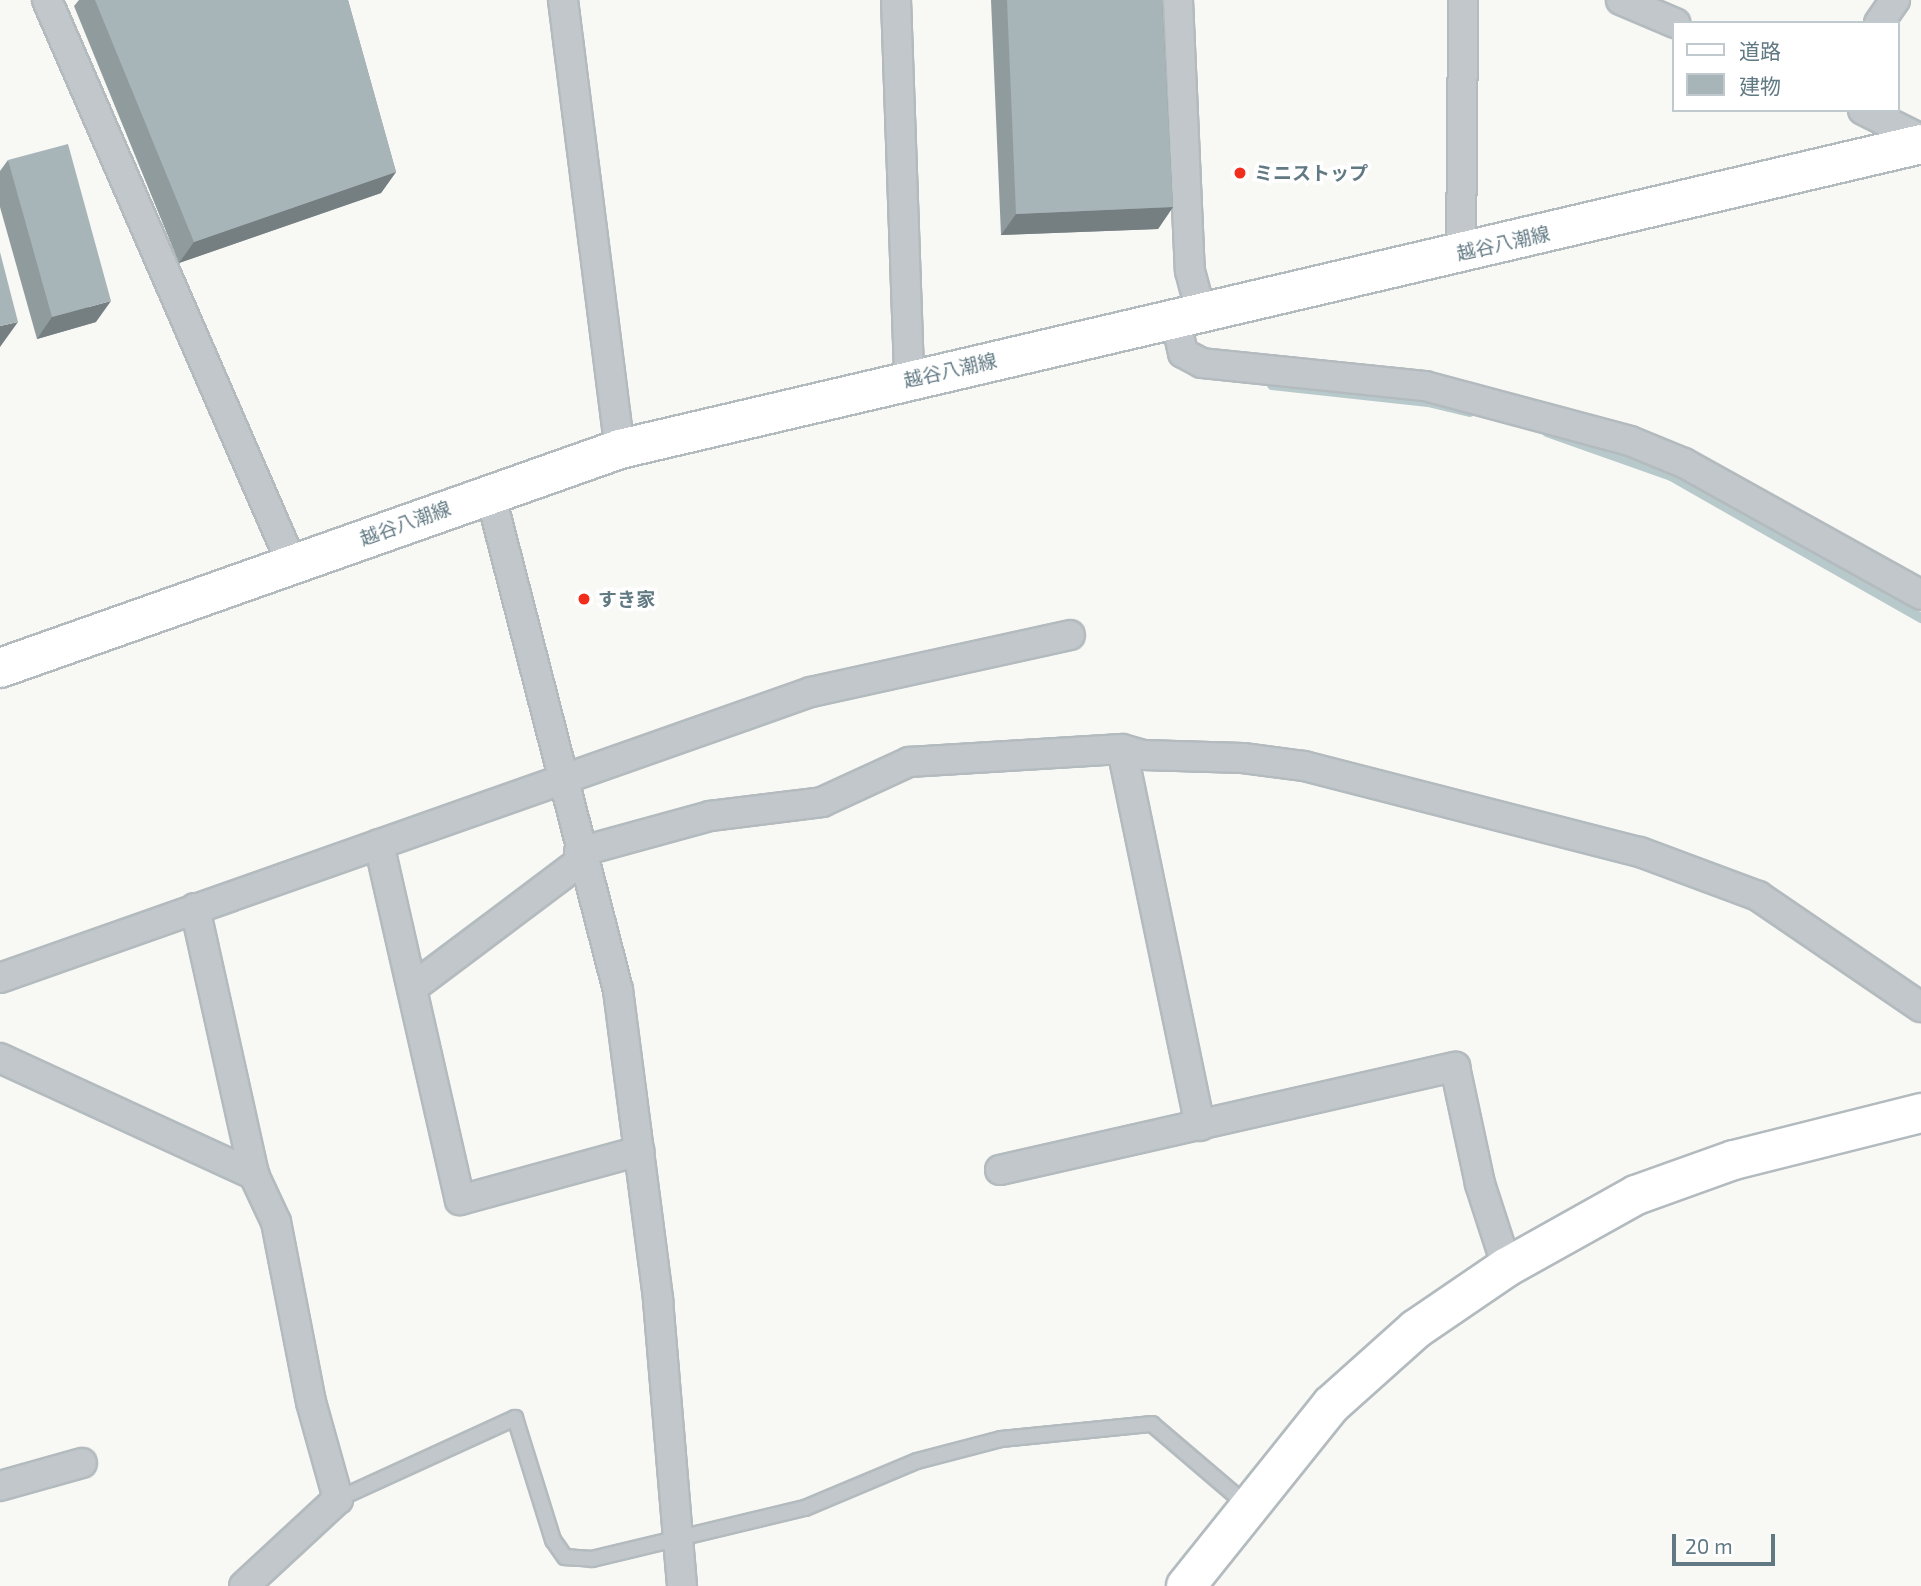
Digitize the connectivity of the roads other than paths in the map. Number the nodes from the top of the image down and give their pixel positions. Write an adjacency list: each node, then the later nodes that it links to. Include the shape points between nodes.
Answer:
1 (47, 0): 18 (street)
2 (564, 0): 16 (street)
3 (896, 0): 15 (street)
4 (1178, 0): 14 (street)
5 (1462, 0): 13 (street)
6 (1620, 0): 9 (street)
7 (1895, 0): 8 (street)
8 (1880, 21)
9 (1672, 22)
10 (1867, 112): 11 (street)
11 (1921, 139)
12 (1921, 144): 13 (main road, 越谷八潮線)
13 (1461, 253): 14 (main road, 越谷八潮線)
14 (1188, 315): 15 (main road, 越谷八潮線); 19 (street, via 1183,353 1202,363 1425,387 1630,441 1696,470)
15 (909, 380): 16 (main road, 越谷八潮線)
16 (620, 449): 17 (main road, 越谷八潮線)
17 (490, 493): 18 (main road, 越谷八潮線); 23 (street)
18 (292, 564): 21 (main road, 越谷八潮線)
19 (1921, 595)
20 (1070, 635): 23 (street, via 811,692)
21 (0, 668)
22 (1122, 749): 25 (street, via 909,762 822,802 710,816); 29 (street, via 1143,755 1304,766 1640,852 1758,896); 32 (street)
23 (561, 777): 24 (street); 25 (street)
24 (379, 844): 26 (street); 28 (street)
25 (580, 857): 28 (street); 33 (street, via 618,990)
26 (195, 908): 27 (street); 35 (street)
27 (0, 978)
28 (412, 988): 33 (street, via 460,1200)
29 (1921, 1007)
30 (0, 1058): 35 (street)
31 (1921, 1113): 36 (main road, via 1734,1160 1636,1195)
32 (1200, 1126): 34 (street); 36 (street, via 1455,1067 1479,1184)
33 (639, 1151): 41 (street, via 658,1300)
34 (1000, 1170)
35 (254, 1175): 39 (street, via 276,1222 311,1402)
36 (1507, 1267): 40 (main road, via 1416,1329 1331,1405)
37 (82, 1464): 38 (street)
38 (0, 1486)
39 (338, 1499): 41 (lane, via 516,1418 553,1540 565,1557 592,1559); 42 (street)
40 (1247, 1504): 41 (lane, via 1152,1424 1001,1439 917,1461 805,1508); 44 (main road)
41 (678, 1542): 43 (street)
42 (244, 1586)
43 (682, 1586)
44 (1186, 1586)

